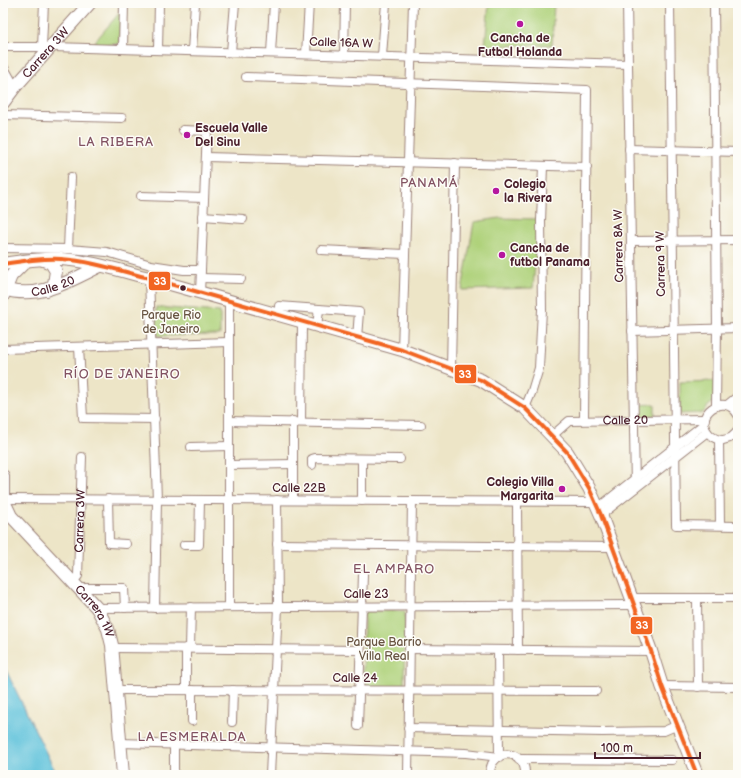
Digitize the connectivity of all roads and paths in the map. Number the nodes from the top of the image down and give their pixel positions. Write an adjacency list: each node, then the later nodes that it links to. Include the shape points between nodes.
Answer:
1 (44, 3): 16 (street)
2 (124, 3): 17 (street)
3 (159, 3): 18 (street)
4 (195, 3): 19 (street)
5 (235, 3): 20 (street)
6 (274, 3): 21 (street)
7 (309, 3): 22 (street)
8 (345, 3): 23 (street)
9 (386, 3): 24 (street)
10 (413, 3): 25 (street)
11 (627, 3): 26 (street, Carrera 8A W)
12 (670, 3): 36 (street, Carrera 9 W)
13 (714, 3): 37 (street)
14 (87, 4): 16 (main road, Carrera 3W)
15 (3, 47): 16 (street, Calle 16A W)
16 (47, 47): 17 (street, Calle 16A W); 30 (main road, Carrera 3W)
17 (123, 49): 18 (street, Calle 16A W)
18 (158, 50): 19 (street, Calle 16A W)
19 (192, 51): 20 (street, Calle 16A W)
20 (231, 52): 21 (street, Calle 16A W)
21 (271, 53): 22 (street, Calle 16A W)
22 (306, 54): 23 (street, Calle 16A W)
23 (344, 55): 24 (street, Calle 16A W)
24 (382, 56): 25 (street, Calle 16A W)
25 (412, 57): 26 (street, Calle 16A W); 29 (street)
26 (628, 64): 35 (street, Carrera 8A W)
27 (3, 66): 30 (street)
28 (246, 77): 29 (street)
29 (411, 83): 40 (street); 43 (street, via 587,90)
30 (15, 87): 31 (main road, Carrera 3W)
31 (3, 103)
32 (3, 115): 33 (street)
33 (122, 118)
34 (183, 130): 39 (street, via 207,131)
35 (629, 149): 36 (street); 52 (street, Carrera 8A W)
36 (672, 150): 37 (street); 49 (street, Carrera 9 W)
37 (715, 151): 38 (street); 50 (street)
38 (738, 152)
39 (206, 157): 40 (street); 46 (street)
40 (408, 162): 41 (street); 56 (street)
41 (455, 163): 42 (street); 84 (street)
42 (543, 166): 43 (street); 87 (street, via 539,360)
43 (587, 167): 90 (street)
44 (71, 177): 54 (street)
45 (141, 196): 46 (street)
46 (204, 198): 47 (street)
47 (203, 216): 48 (street); 61 (street)
48 (243, 219)
49 (673, 240): 50 (street); 52 (street); 76 (street, Carrera 9 W)
50 (716, 240): 51 (street); 75 (street)
51 (738, 240)
52 (631, 241): 77 (street, Carrera 8A W)
53 (3, 248): 54 (street)
54 (68, 249): 61 (street, via 107,252 151,265)
55 (321, 250): 56 (street)
56 (406, 254): 83 (street)
57 (27, 260): 58 (main road, Calle 20); 59 (main road, Calle 20); 65 (main road, via 15,270)
58 (43, 260): 60 (main road, Calle 20, via 62,259); 64 (main road, via 54,267 57,276 54,284)
59 (3, 264)
60 (100, 266): 62 (main road, Calle 20); 64 (main road, Calle 20, via 59,287)
61 (201, 274): 63 (street); 67 (street)
62 (149, 278): 67 (main road, Calle 20); 80 (street)
63 (241, 279)
64 (47, 290): 66 (main road, Calle 20)
65 (4, 292): 66 (main road, Calle 20)
66 (25, 292): 69 (main road, via 11,298)
67 (200, 293): 68 (main road, Calle 20)
68 (229, 301): 72 (main road, Calle 20); 79 (street)
69 (3, 306)
70 (279, 306): 71 (street)
71 (319, 309): 73 (street); 78 (street, via 359,312)
72 (302, 322): 73 (main road, Calle 20); 94 (street)
73 (317, 327): 78 (main road, Calle 20)
74 (738, 328): 75 (street)
75 (718, 329): 76 (street); 86 (street)
76 (674, 330): 77 (street); 92 (street, Carrera 9 W)
77 (632, 332): 91 (street, Carrera 8A W)
78 (357, 338): 83 (main road, Calle 20)
79 (229, 342): 80 (street); 93 (street)
80 (152, 345): 81 (street); 89 (street)
81 (79, 347): 82 (street); 89 (street, via 83,418)
82 (3, 349)
83 (402, 350): 84 (main road, Calle 20)
84 (450, 369): 87 (main road, Calle 20, via 481,380)
85 (738, 396): 88 (street)
86 (716, 406): 88 (street); 96 (street, via 707,413)
87 (525, 408): 98 (main road, Calle 20)
88 (734, 408)
89 (155, 419): 116 (street)
90 (584, 419): 91 (street, Calle 20); 98 (street, Calle 20, via 569,421)
91 (634, 419): 92 (street, Calle 20); 111 (street, Carrera 8A W)
92 (675, 419): 96 (street, Calle 20); 102 (street, Carrera 9 W)
93 (229, 421): 94 (street); 100 (street)
94 (297, 421): 95 (street); 107 (street)
95 (421, 425)
96 (705, 425): 99 (street, via 712,437); 102 (street); 103 (street)
97 (738, 430): 99 (street, via 732,437)
98 (552, 436): 124 (main road, Calle 20, via 567,452)
99 (720, 440): 125 (street)
100 (229, 446): 101 (street); 109 (street)
101 (191, 447)
102 (675, 447): 103 (street, Carrera 9 W); 111 (street)
103 (675, 456): 112 (street); 125 (street, Carrera 9 W, via 676,525)
104 (82, 457): 114 (street, Carrera 3W)
105 (362, 459): 106 (street); 108 (street, via 315,458 312,459); 121 (street)
106 (400, 459)
107 (293, 464): 109 (street); 120 (street)
108 (312, 465)
109 (229, 466): 118 (street)
110 (3, 476): 113 (main road, Carrera 1W)
111 (635, 479): 112 (street, Carrera 8A W); 124 (street)
112 (635, 488): 124 (street)
113 (3, 499): 114 (street, Calle 22B); 134 (main road, Carrera 1W, via 16,523)
114 (81, 499): 115 (street, Calle 22B); 134 (street, Carrera 3W, via 78,576)
115 (108, 500): 116 (street, Calle 22B); 127 (street, via 109,543)
116 (156, 500): 117 (street, Calle 22B); 147 (street)
117 (200, 500): 118 (street, Calle 22B); 129 (street, via 199,545)
118 (229, 500): 119 (street, Calle 22B); 143 (street)
119 (276, 500): 120 (street, Calle 22B); 128 (street)
120 (293, 500): 121 (street, Calle 22B)
121 (362, 501): 122 (street, Calle 22B)
122 (412, 501): 123 (street, Calle 22B); 130 (street)
123 (517, 502): 124 (street, Calle 22B); 131 (street)
124 (598, 508): 132 (main road, Calle 20)
125 (720, 526): 126 (street)
126 (738, 526)
127 (126, 544)
128 (277, 544): 130 (street); 144 (street)
129 (184, 545)
130 (411, 546): 131 (street); 140 (street)
131 (517, 546): 132 (street); 141 (street)
132 (612, 547): 138 (main road, Calle 20)
133 (363, 574): 139 (street)
134 (73, 582): 135 (main road, Carrera 1W)
135 (81, 591): 145 (main road, Carrera 1W); 146 (street, via 85,588 124,588)
136 (697, 598): 137 (street, Calle 23); 138 (street, Calle 23); 157 (street)
137 (738, 598)
138 (632, 601): 141 (street, Calle 23); 155 (main road, Calle 20)
139 (361, 606): 140 (street, Calle 23); 144 (street, Calle 23); 152 (street)
140 (410, 606): 141 (street, Calle 23); 151 (street)
141 (517, 606): 154 (street)
142 (191, 607): 143 (street, Calle 23); 147 (street, Calle 23); 149 (street)
143 (229, 607): 144 (street, Calle 23)
144 (278, 607): 150 (street)
145 (97, 608): 146 (street, Calle 23); 148 (main road, Carrera 1W, via 108,629)
146 (125, 608): 147 (street, Calle 23)
147 (155, 608)
148 (113, 648): 149 (street); 159 (main road, Carrera 1W)
149 (188, 648): 150 (street); 160 (street)
150 (276, 649): 152 (street); 162 (street)
151 (410, 649): 153 (street); 164 (street)
152 (360, 650): 163 (street)
153 (498, 650): 154 (street); 165 (street)
154 (518, 650): 155 (street)
155 (651, 651): 156 (main road, Calle 20)
156 (662, 686): 157 (street); 169 (main road, Calle 20)
157 (698, 687): 158 (street)
158 (738, 687)
159 (115, 690): 160 (street, Calle 24); 173 (main road, Carrera 1W)
160 (189, 690): 161 (street, Calle 24); 167 (street)
161 (233, 690): 162 (street, Calle 24); 168 (street)
162 (274, 690): 163 (street, Calle 24); 175 (street)
163 (360, 690): 164 (street, Calle 24); 170 (street)
164 (409, 690): 165 (street, Calle 24); 171 (street)
165 (498, 690): 166 (street, Calle 24); 172 (street)
166 (596, 691)
167 (192, 721)
168 (232, 722)
169 (678, 724): 172 (street, via 664,731); 186 (main road, Calle 20)
170 (358, 726)
171 (408, 728): 172 (street); 176 (street)
172 (498, 730): 177 (street)
173 (120, 743): 174 (street); 180 (main road, Carrera 1W)
174 (174, 744): 175 (street); 181 (street)
175 (272, 746): 176 (street); 182 (street)
176 (408, 752): 177 (street, via 466,753); 183 (street)
177 (499, 757): 178 (street, via 509,754); 184 (street, via 493,762)
178 (519, 759): 179 (street); 185 (street)
179 (672, 760)
180 (123, 775)
181 (174, 775)
182 (270, 775)
183 (408, 775)
184 (490, 775)
185 (525, 775)
186 (697, 775)

